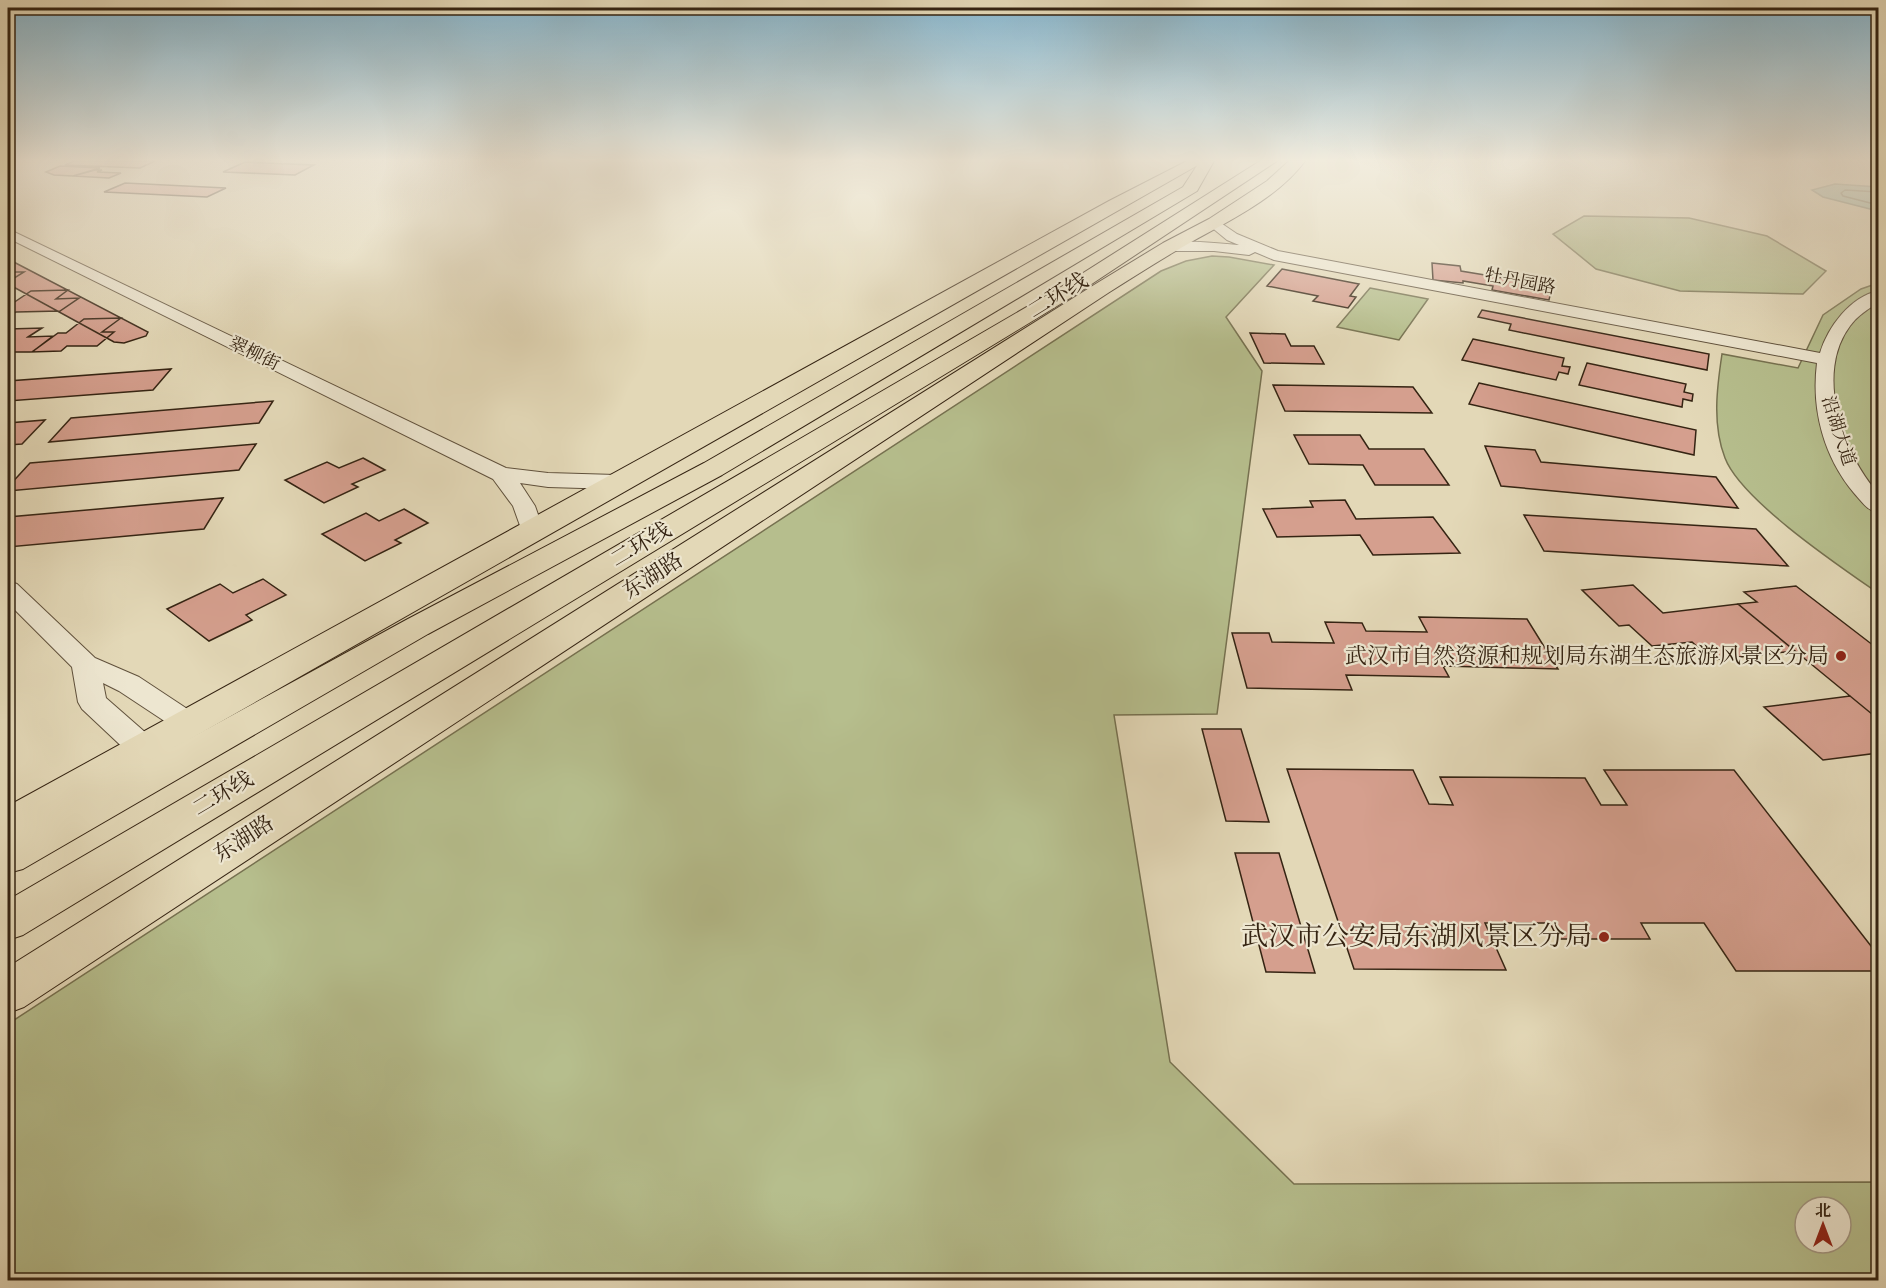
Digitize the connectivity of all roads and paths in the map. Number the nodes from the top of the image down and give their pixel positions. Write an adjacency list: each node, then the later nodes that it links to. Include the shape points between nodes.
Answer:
1 (1084, 221): 12 (main road)
2 (1167, 221): 20 (main road, 二环线, via 993,302 712,469 417,627)
3 (1178, 221): 21 (main road, 二环线, via 1068,291)
4 (1191, 221): 7 (main road, 东湖路)
5 (1221, 221): 8 (street, 牡丹园路, via 1232,237)
6 (8, 233): 11 (street, 翠柳街)
7 (1169, 247): 8 (street, via 1227,248); 22 (main road, 东湖路)
8 (1274, 255): 10 (street, 牡丹园路)
9 (1878, 296): 10 (street, 沿湖大道, via 1841,325)
10 (1825, 359): 13 (street, 沿湖大道, via 1828,413 1841,454 1851,474)
11 (501, 474): 12 (street); 14 (street, via 522,502)
12 (616, 482): 14 (main road)
13 (1878, 506)
14 (531, 529): 17 (main road)
15 (8, 589): 16 (street)
16 (85, 664): 17 (street, via 129,684); 18 (street, via 92,702)
17 (188, 723): 18 (main road)
18 (143, 748): 19 (main road)
19 (8, 824)
20 (8, 857)
21 (8, 922)
22 (8, 992)

